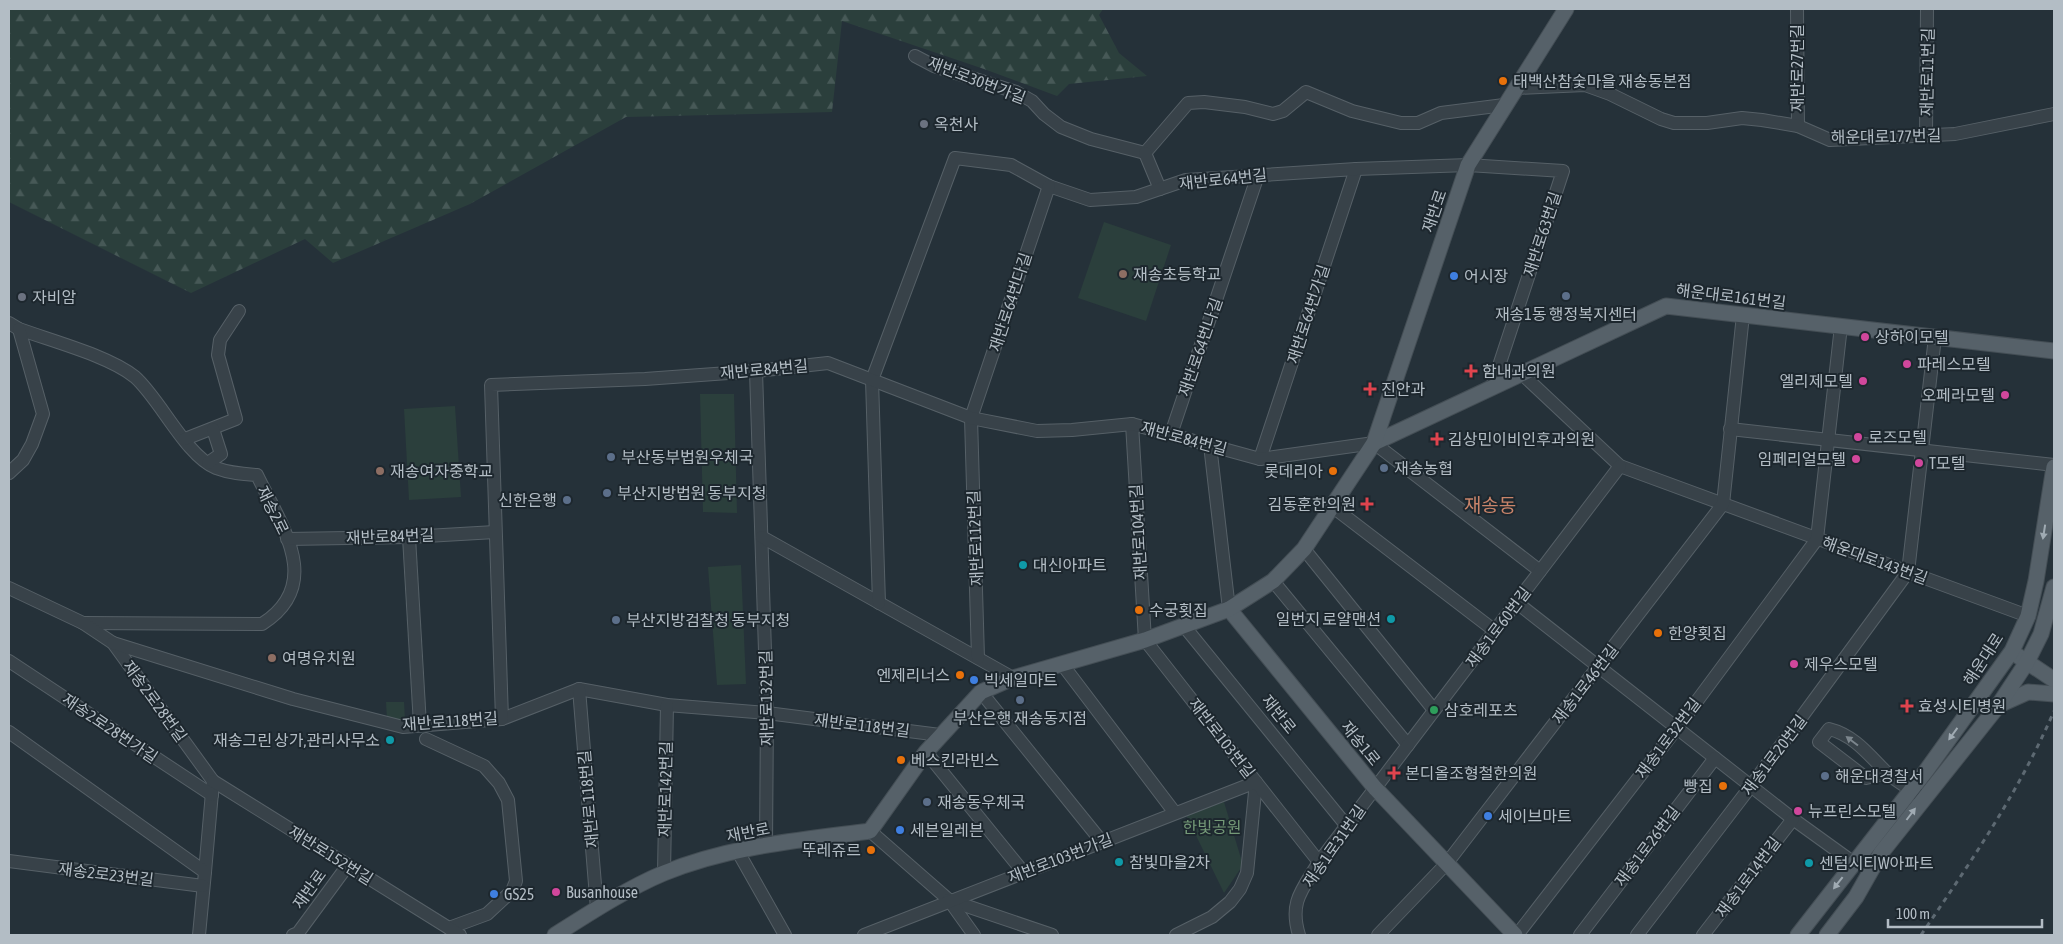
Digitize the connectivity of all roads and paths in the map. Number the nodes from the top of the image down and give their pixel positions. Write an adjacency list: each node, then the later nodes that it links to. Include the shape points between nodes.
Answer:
1 (1566, 9): 5 (main road, 재반로)
2 (1797, 9): 8 (street, 재반로27번길)
3 (1928, 9): 9 (street, 재반로11번길)
4 (915, 56): 10 (street, 재반로30번가길, via 934,66 1016,92 1032,101 1061,127 1091,140)
5 (1516, 88): 6 (main road, 재반로); 8 (street, 해운대로177번길, via 1585,84 1674,123 1742,118)
6 (1504, 104): 10 (street, via 1441,114 1418,123 1401,123 1352,111 1306,92 1283,111 1273,114 1212,103 1188,104); 11 (main road, 재반로)
7 (2054, 114): 9 (street, 해운대로177번길, via 1955,134)
8 (1798, 126): 9 (street, 해운대로177번길, via 1830,140)
9 (1926, 135)
10 (1144, 153): 15 (street)
11 (1468, 165): 12 (street, 재반로64번길); 25 (street, 재반로63번길, via 1563,171); 33 (main road, 재반로)
12 (1356, 168): 13 (street, 재반로64번길); 36 (street, 재반로64번가길)
13 (1258, 175): 15 (street, 재반로64번길, via 1186,180); 30 (street, 재반로64번나길)
14 (1049, 186): 15 (street, 재반로64번길, via 1090,200 1136,197); 24 (street, 재반로64번길, via 1011,165 955,158); 26 (street, 재반로64번다길)
15 (1160, 188)
16 (239, 310): 28 (street, via 220,340 218,355 236,419)
17 (1743, 315): 19 (main road, 해운대로161번길); 23 (main road, 해운대로161번길, via 1666,306); 29 (street)
18 (14, 326): 31 (street, 재송2로, via 116,364 136,378); 40 (street, via 43,414 32,444)
19 (1841, 326): 20 (main road, 해운대로161번길); 32 (street)
20 (1935, 337): 21 (main road, 해운대로161번길); 35 (street)
21 (2054, 351)
22 (756, 371): 24 (street, 재반로84번길, via 828,363); 43 (street, 재반로84번길, via 491,385); 45 (street, 재반로132번길)
23 (1521, 374): 25 (main road, 해운대로161번길); 38 (street, 해운대로143번길)
24 (872, 380): 26 (street, 재반로84번길); 55 (street)
25 (1492, 387): 33 (main road, 해운대로161번길)
26 (972, 418): 27 (street, 재반로84번길, via 1038,431); 64 (street, 재반로112번길)
27 (1132, 424): 30 (street, 재반로84번길); 61 (street, 재반로104번길)
28 (213, 429): 31 (street); 37 (street, via 221,454)
29 (1730, 429): 32 (street); 41 (street)
30 (1171, 434): 34 (street, 재반로84번길)
31 (185, 439): 37 (street, 재송2로)
32 (1828, 440): 35 (street); 47 (street)
33 (1374, 443): 36 (street, 재반로84번길); 42 (main road, 재반로); 49 (street)
34 (1210, 445): 36 (street, 재반로84번길); 56 (street)
35 (1921, 450): 39 (street); 50 (street)
36 (1260, 459)
37 (208, 462): 46 (street, 재송2로, via 231,473 257,476)
38 (1620, 466): 41 (street, 해운대로143번길); 49 (street, 재송1로60번길)
39 (2054, 466): 57 (main road, 해운대로, one-way to 57)
40 (9, 473)
41 (1722, 504): 47 (street, 해운대로143번길); 68 (street, 재송1로46번길)
42 (1333, 507): 48 (main road, 재반로); 60 (street)
43 (495, 532): 44 (street, 재반로84번길); 78 (street)
44 (409, 536): 46 (street, 재반로84번길); 79 (street)
45 (762, 537): 55 (street); 77 (street, 재반로132번길)
46 (287, 539): 58 (street, 재송2로, via 294,563 295,584 275,616 262,624)
47 (1817, 539): 50 (street, 해운대로143번길); 80 (street, 재송1로32번길)
48 (1304, 549): 51 (main road, 재반로); 76 (street)
49 (1540, 571): 54 (street, 재송1로60번길)
50 (1908, 572): 57 (street, 해운대로143번길); 90 (street, 재송1로20번길)
51 (1273, 581): 56 (main road, 재반로); 84 (street)
52 (9, 588): 58 (street, 재송2로28번길)
53 (2054, 588): 66 (main road, 해운대로, via 2041,634)
54 (1516, 602): 60 (street, 재송1로60번길); 68 (street)
55 (879, 603): 64 (street)
56 (1229, 609): 59 (main road, 재반로); 91 (main road, 재송1로)
57 (2028, 616): 63 (main road, 해운대로)
58 (83, 624): 62 (street, 재송2로28번길)
59 (1184, 626): 61 (main road, 재반로); 96 (street, 재반로)
60 (1495, 631): 76 (street, 재송1로60번길)
61 (1145, 640): 67 (main road, 재반로); 89 (street, 재반로103번길)
62 (114, 644): 79 (street, 재반로118번길, via 293,699 404,727); 88 (street, 재송2로28번길)
63 (2012, 651): 66 (main road); 92 (main road, 해운대로, one-way to 92)
64 (978, 658): 69 (street)
65 (9, 661): 93 (street, 재송2로28번가길)
66 (2027, 662): 70 (main road); 75 (main road, 해운대로)
67 (1062, 664): 69 (main road, 재반로); 94 (street)
68 (1599, 667): 80 (street); 103 (street, 재송1로46번길)
69 (1014, 678): 72 (main road, 재반로)
70 (2054, 680)
71 (579, 689): 74 (street, 재반로118번길); 78 (street, 재반로118번길); 111 (street, 재반로 118번길)
72 (981, 692): 82 (main road, 재반로); 98 (street)
73 (2054, 694): 75 (main road, via 2028,692)
74 (667, 705): 77 (street, 재반로118번길); 107 (street, 재반로142번길)
75 (1998, 706): 92 (main road, 해운대로, via 1939,781)
76 (1434, 710): 84 (street, 재송1로60번길)
77 (767, 713): 82 (street, 재반로118번길); 99 (street, 재반로132번길)
78 (502, 719): 79 (street, 재반로118번길)
79 (420, 725)
80 (1677, 728): 86 (street); 124 (street, 재송1로32번길)
81 (9, 732): 106 (street)
82 (940, 735): 85 (main road, 재반로)
83 (426, 739): 112 (street, via 484,766 499,782 508,800 516,881 512,891 487,914)
84 (1408, 745): 91 (street, 재송1로60번길)
85 (926, 752): 97 (main road, 재반로); 108 (street)
86 (1715, 758): 90 (street); 125 (street, 재송1로26번길)
87 (1888, 773): 87 (street, one-way to 87, via 1873,756 1841,732 1828,729 1819,742 1866,778); 92 (street)
88 (213, 781): 93 (street); 105 (street, 재반로152번길)
89 (1256, 782): 94 (street, 재반로103번가길); 102 (street); 121 (street, 재반로103번길, via 1247,873 1240,889 1212,917)
90 (1751, 786): 95 (street); 126 (street, 재송1로20번길)
91 (1376, 788): 96 (street, 재송1로31번길); 103 (main road, 재송1로)
92 (1917, 794): 104 (main road, 해운대로); 129 (main road, 해운대로, one-way to 92, via 1856,896)
93 (212, 795): 106 (street)
94 (1175, 814): 98 (street, 재반로103번가길)
95 (1793, 819): 104 (street); 127 (street, 재송1로14번길)
96 (1346, 825): 102 (street, 재송1로31번길)
97 (870, 831): 99 (main road, 재반로); 110 (street)
98 (1102, 842): 108 (street, 재반로103번가길)
99 (766, 845): 100 (main road, 재반로)
100 (737, 850): 107 (main road, 재반로); 117 (street)
101 (9, 861): 109 (street, 재송2로23번길)
102 (1319, 862): 122 (street, 재송1로31번길, via 1297,899 1294,919)
103 (1447, 863): 123 (street, 재송1로46번길); 124 (main road, 재송1로)
104 (1854, 863): 128 (main road, 해운대로, one-way to 128)
105 (348, 865): 112 (street, 재반로152번길); 114 (street, 재반로)
106 (205, 872): 109 (street)
107 (664, 873): 111 (main road, 재반로)
108 (1024, 873): 110 (street, 재반로103번가길)
109 (203, 886): 113 (street)
110 (949, 900): 118 (street, 재반로103번가길); 119 (street); 120 (street)
111 (597, 909): 116 (main road, 재반로)
112 (449, 928): 115 (street, 재반로152번길)
113 (199, 935)
114 (297, 935)
115 (460, 935)
116 (554, 935)
117 (785, 935)
118 (864, 935)
119 (974, 935)
120 (1052, 935)
121 (1176, 935)
122 (1299, 935)
123 (1378, 935)
124 (1516, 935)
125 (1580, 935)
126 (1638, 935)
127 (1704, 935)
128 (1798, 935)
129 (1827, 935)

